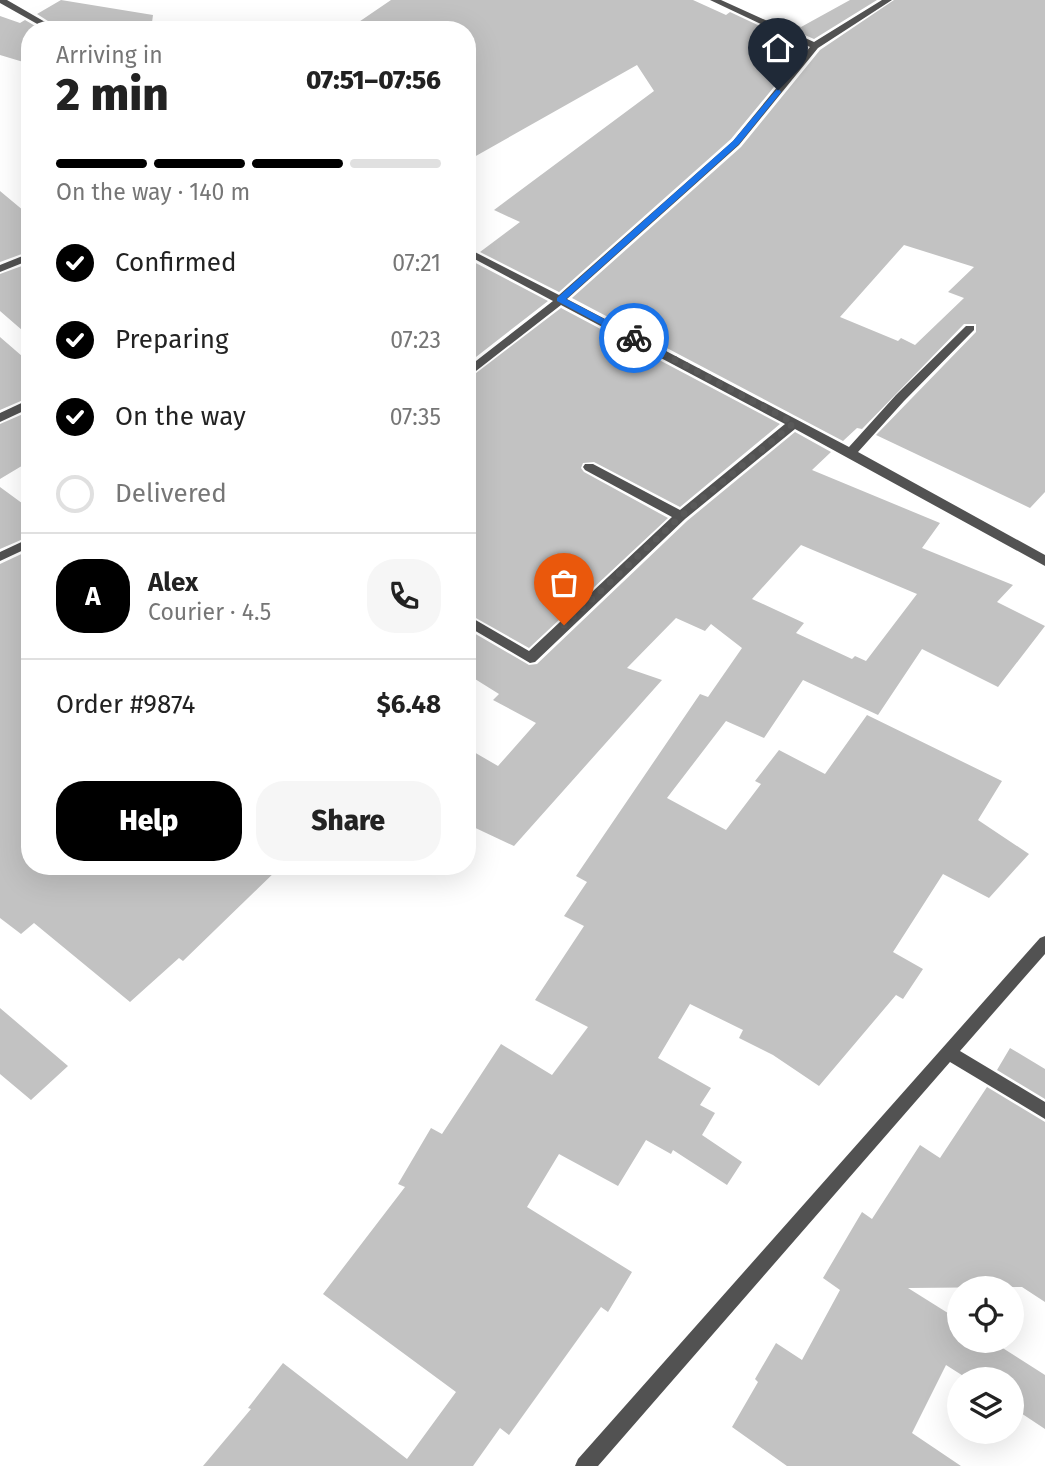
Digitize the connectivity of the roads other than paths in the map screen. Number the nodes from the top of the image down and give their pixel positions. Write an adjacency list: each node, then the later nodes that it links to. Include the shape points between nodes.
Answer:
1 (1, 0): 4 (street)
2 (714, 0): 5 (street)
3 (888, 0): 5 (street)
4 (39, 21)
5 (815, 46): 9 (street, via 736,143)
6 (476, 256): 9 (street)
7 (21, 260): 8 (street)
8 (0, 269)
9 (560, 300): 11 (street); 14 (street)
10 (970, 328): 15 (street)
11 (476, 367)
12 (21, 407): 13 (street)
13 (0, 418)
14 (794, 423): 15 (street); 17 (street)
15 (850, 453): 20 (street)
16 (589, 467): 17 (street)
17 (681, 516): 21 (street, via 530,658)
18 (21, 546): 19 (street)
19 (0, 557)
20 (1045, 561)
21 (476, 625)
22 (1045, 943): 23 (street)
23 (949, 1053): 24 (street); 25 (street)
24 (1045, 1111)
25 (585, 1466)

